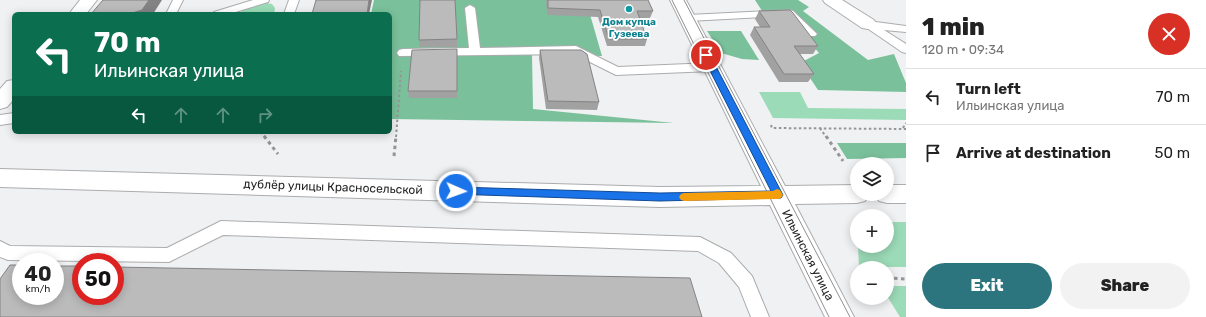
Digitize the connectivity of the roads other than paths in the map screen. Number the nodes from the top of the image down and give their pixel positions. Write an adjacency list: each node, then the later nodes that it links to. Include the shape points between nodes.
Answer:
1 (89, 0): 8 (main road)
2 (178, 0): 9 (lane)
3 (264, 0): 10 (lane)
4 (294, 0): 11 (lane)
5 (678, 0): 12 (main road, Ильинская улица)
6 (831, 0): 13 (main road)
7 (470, 8): 17 (lane)
8 (79, 12)
9 (172, 12)
10 (225, 12)
11 (290, 12)
12 (688, 18): 15 (lane, via 789,14); 19 (main road, Ильинская улица)
13 (868, 24): 14 (lane); 16 (lane)
14 (906, 29)
15 (811, 34)
16 (906, 49)
17 (474, 52): 18 (lane); 19 (lane, via 576,50 616,70)
18 (403, 53)
19 (712, 67): 28 (main road, Ильинская улица)
20 (12, 88): 21 (main road)
21 (0, 102)
22 (12, 118): 23 (lane)
23 (0, 120)
24 (0, 178): 28 (main road, дублёр улицы Красносельской, via 660,197)
25 (850, 194): 28 (main road, дублёр улицы Красносельской)
26 (894, 194): 27 (main road)
27 (906, 194)
28 (778, 195): 31 (main road, Ильинская улица)
29 (0, 248): 30 (lane, via 8,253 168,255 221,228 700,244 725,258 746,282)
30 (760, 317)
31 (840, 317)

